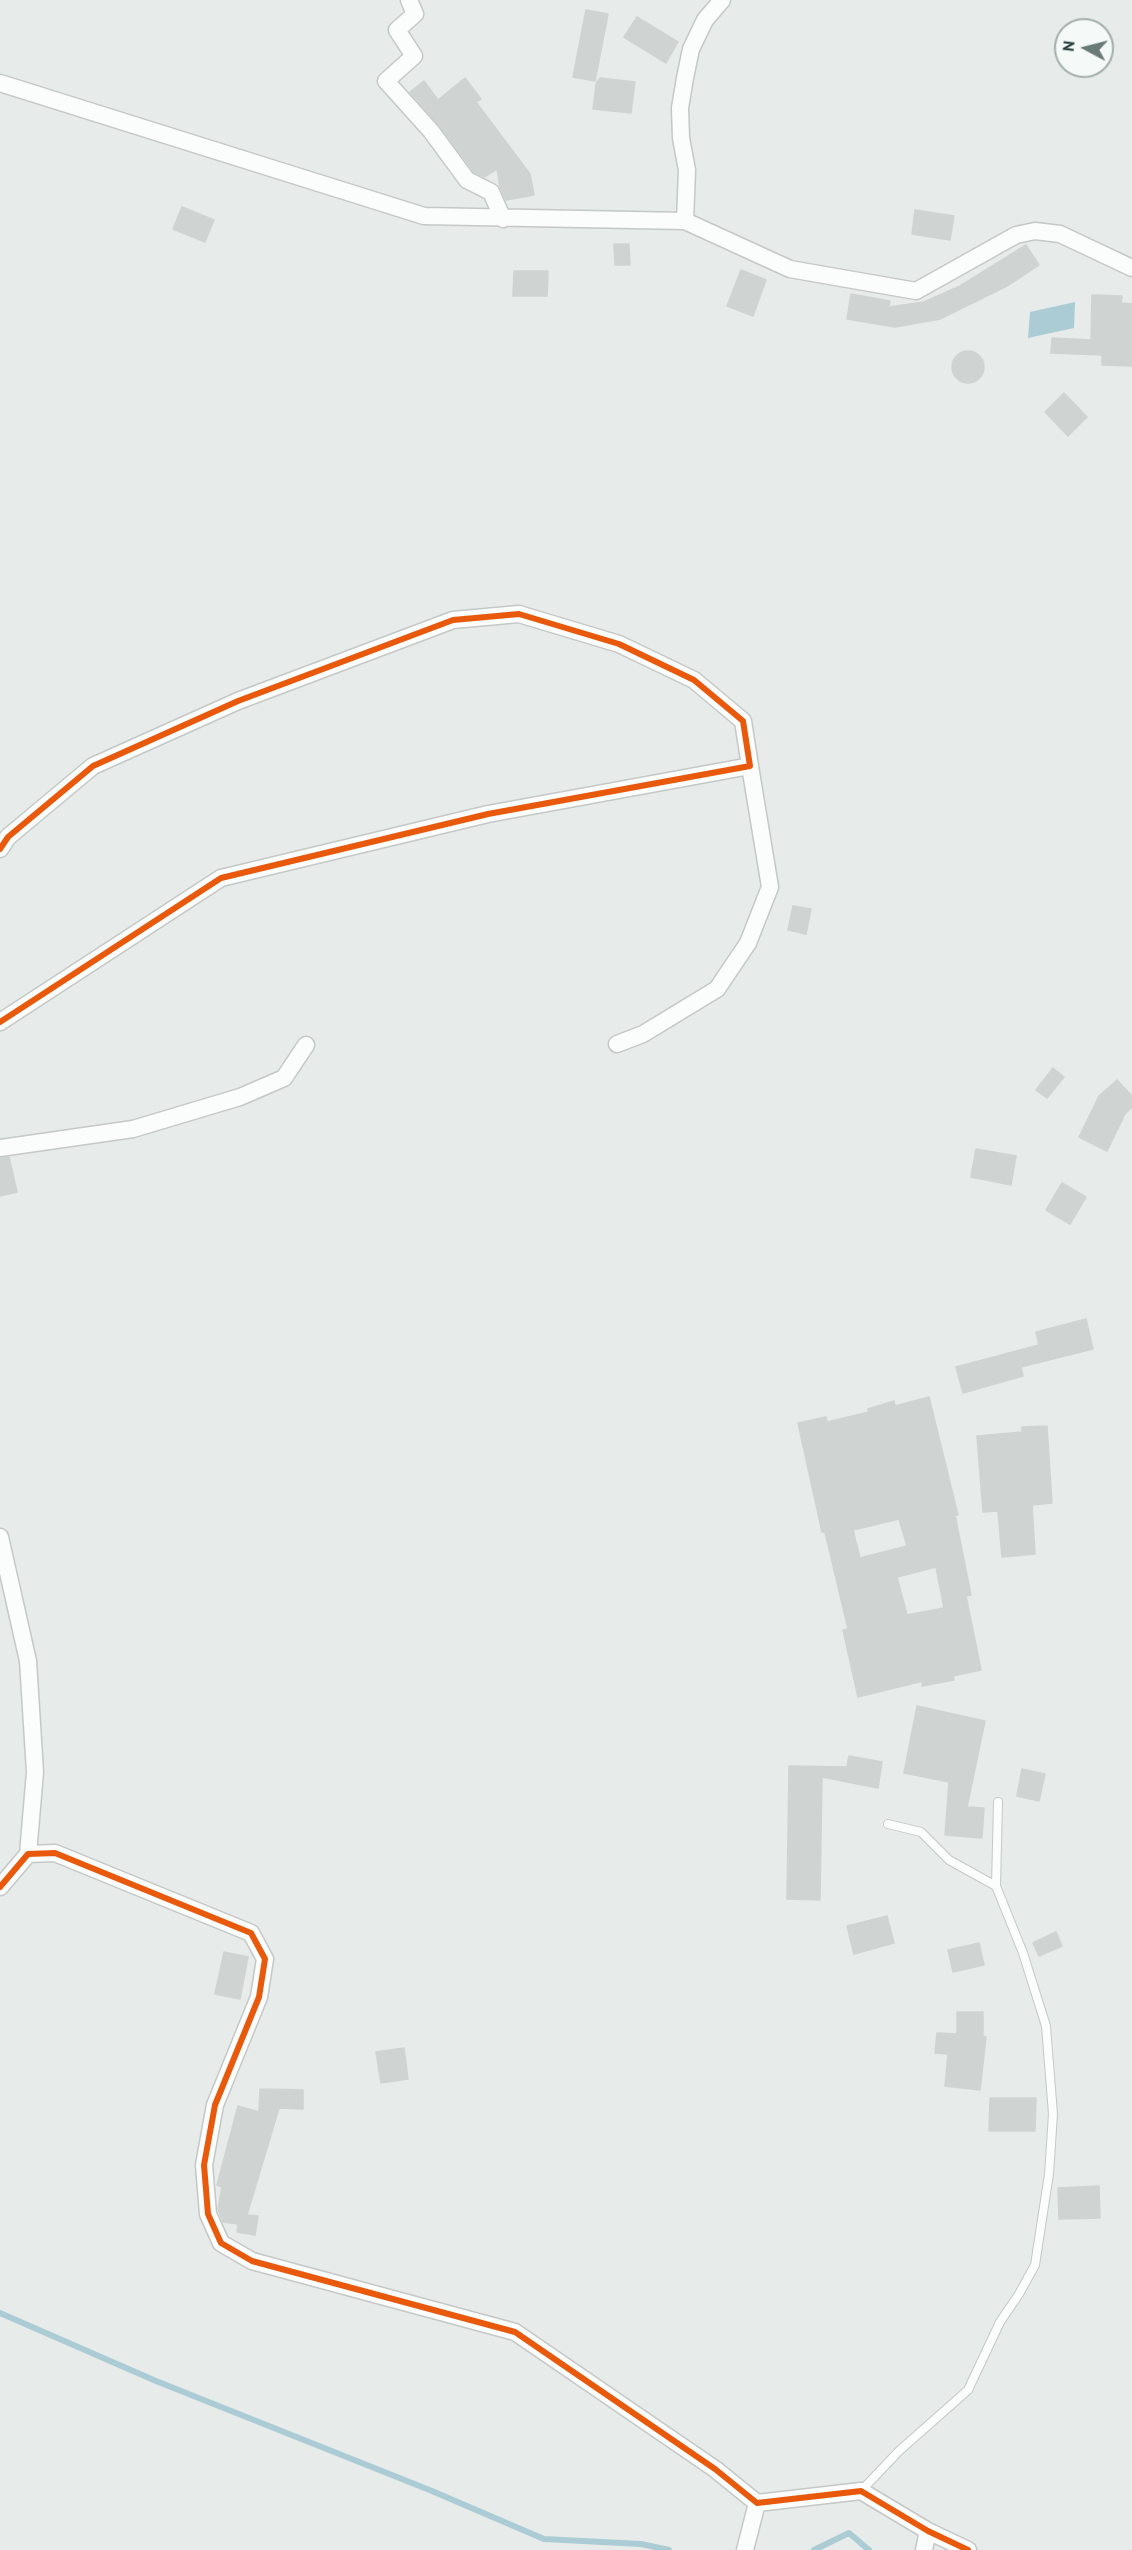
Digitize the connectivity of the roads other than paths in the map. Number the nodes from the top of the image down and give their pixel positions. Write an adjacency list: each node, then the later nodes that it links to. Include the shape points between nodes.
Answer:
1 (409, 0): 4 (street, via 415,14 397,30 414,56 386,81 431,131 467,180 491,192)
2 (722, 0): 5 (street, via 705,20 685,78 680,108 687,170)
3 (0, 83): 4 (street, via 424,216)
4 (503, 219): 5 (street)
5 (685, 221): 6 (street, via 790,269 916,291 1016,235 1035,231 1060,234)
6 (1132, 267)
7 (750, 766): 8 (street, via 742,721 694,680 619,644 519,614 453,620 238,701 93,766 8,837); 9 (street, via 489,814 221,878); 10 (street, via 770,888 748,943 717,988 643,1034)
8 (0, 849)
9 (0, 1022)
10 (617, 1044)
11 (306, 1045): 12 (street, via 284,1078 240,1097 133,1129)
12 (0, 1149)
13 (0, 1537): 16 (street, via 28,1661 35,1772)
14 (998, 1802): 17 (lane)
15 (888, 1824): 17 (lane, via 921,1832 949,1860)
16 (28, 1854): 18 (street); 20 (street, via 55,1853 251,1933 265,1959 260,1997 215,2105 204,2166 208,2214 221,2243 252,2261 515,2332 715,2469)
17 (996, 1886): 19 (lane, via 1046,2026 1053,2114 1035,2265 1000,2322 968,2390 899,2451)
18 (0, 1887)
19 (861, 2491): 20 (street); 21 (street)
20 (757, 2503): 22 (street)
21 (928, 2531): 23 (street); 24 (street)
22 (745, 2550)
23 (924, 2550)
24 (968, 2550)

